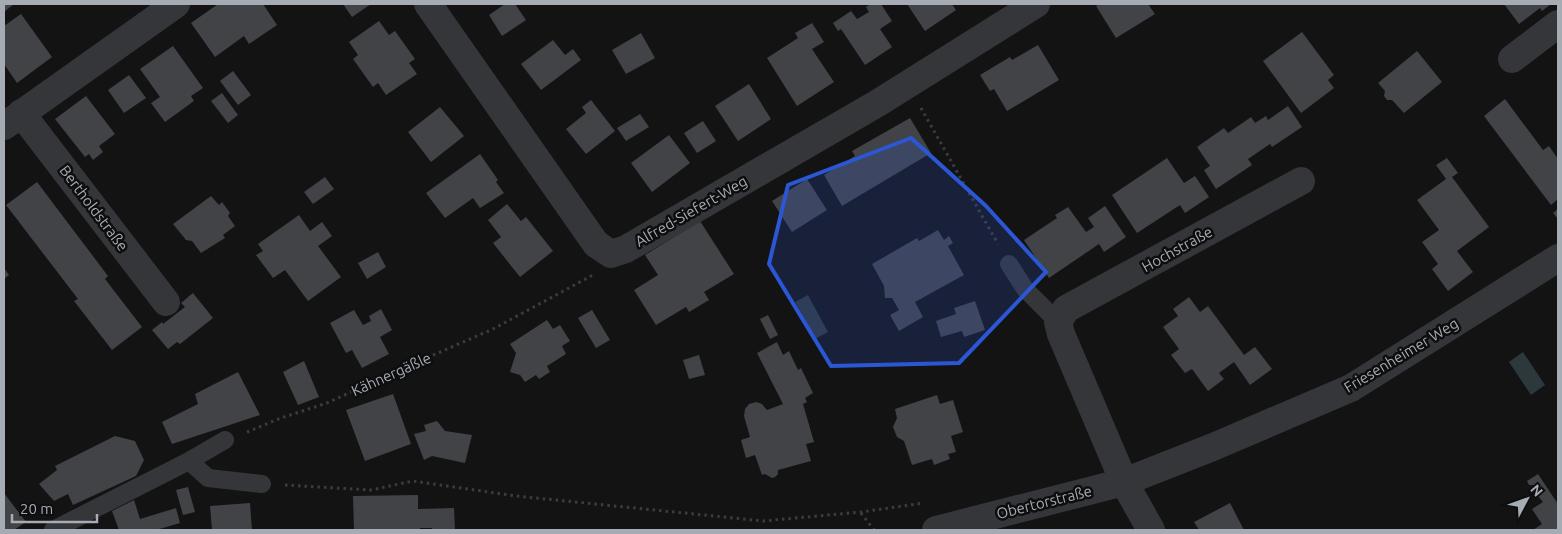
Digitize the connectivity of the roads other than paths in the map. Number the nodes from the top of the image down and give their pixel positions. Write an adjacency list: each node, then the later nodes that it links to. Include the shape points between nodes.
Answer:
1 (176, 4): 6 (street, Bertholdstraße)
2 (428, 4): 3 (street, Alfred-Siefert-Weg, via 596,244 611,254 634,244 878,103)
3 (1036, 4)
4 (1558, 24): 5 (street)
5 (1512, 59)
6 (12, 120): 10 (street, Bertholdstraße)
7 (1301, 181): 11 (street, Hochstraße, via 1066,309)
8 (1558, 258): 14 (street, Friesenheimer Weg, via 1351,388)
9 (1009, 264): 11 (lane, via 1025,289)
10 (166, 302)
11 (1058, 322): 14 (street)
12 (225, 440): 13 (lane)
13 (188, 461): 15 (lane, via 208,478); 16 (lane)
14 (1124, 482): 17 (street, Obertorstraße); 18 (street)
15 (262, 484)
16 (53, 530)
17 (936, 530)
18 (1151, 530)

